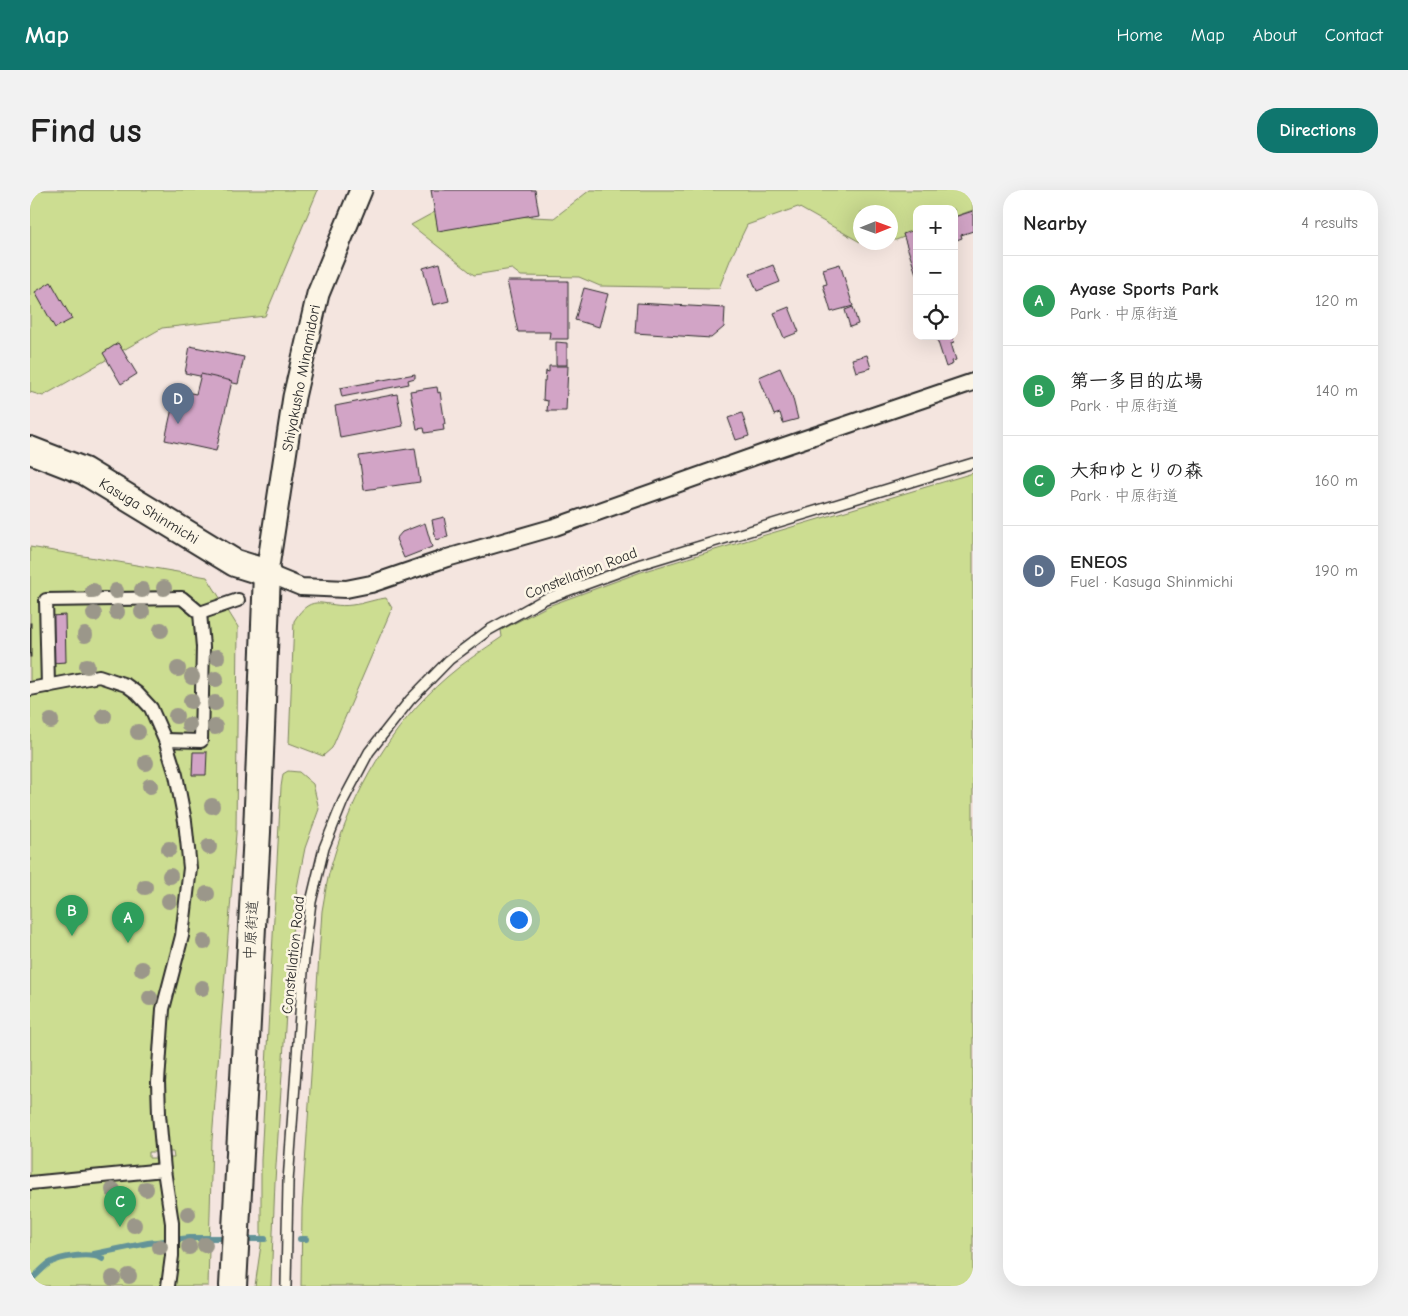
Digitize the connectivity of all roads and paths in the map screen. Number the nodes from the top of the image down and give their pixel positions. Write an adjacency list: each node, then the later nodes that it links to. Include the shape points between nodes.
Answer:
1 (361, 190): 5 (street, Shiyakusho Minamidori, via 318,294 296,388)
2 (973, 382): 5 (street, via 555,527 371,584 346,589 301,587)
3 (30, 450): 5 (main road, Kasuga Shinmichi, via 84,471 235,563)
4 (973, 463): 15 (lane, Constellation Road, via 641,564 544,599 489,630 449,660 410,700 370,752 343,801 324,848 311,902 288,1182)
5 (267, 573): 14 (main road, 中原街道)
6 (238, 600): 7 (street)
7 (200, 613): 8 (street, via 182,598 46,600); 10 (street, via 202,741)
8 (48, 686): 9 (street); 10 (street, via 99,676 126,685 151,708)
9 (30, 689)
10 (165, 740): 11 (street, via 185,821 190,868 182,936 163,1009 158,1082)
11 (164, 1170): 12 (street); 13 (street, via 172,1223)
12 (30, 1183)
13 (168, 1286)
14 (233, 1286)
15 (286, 1286)

